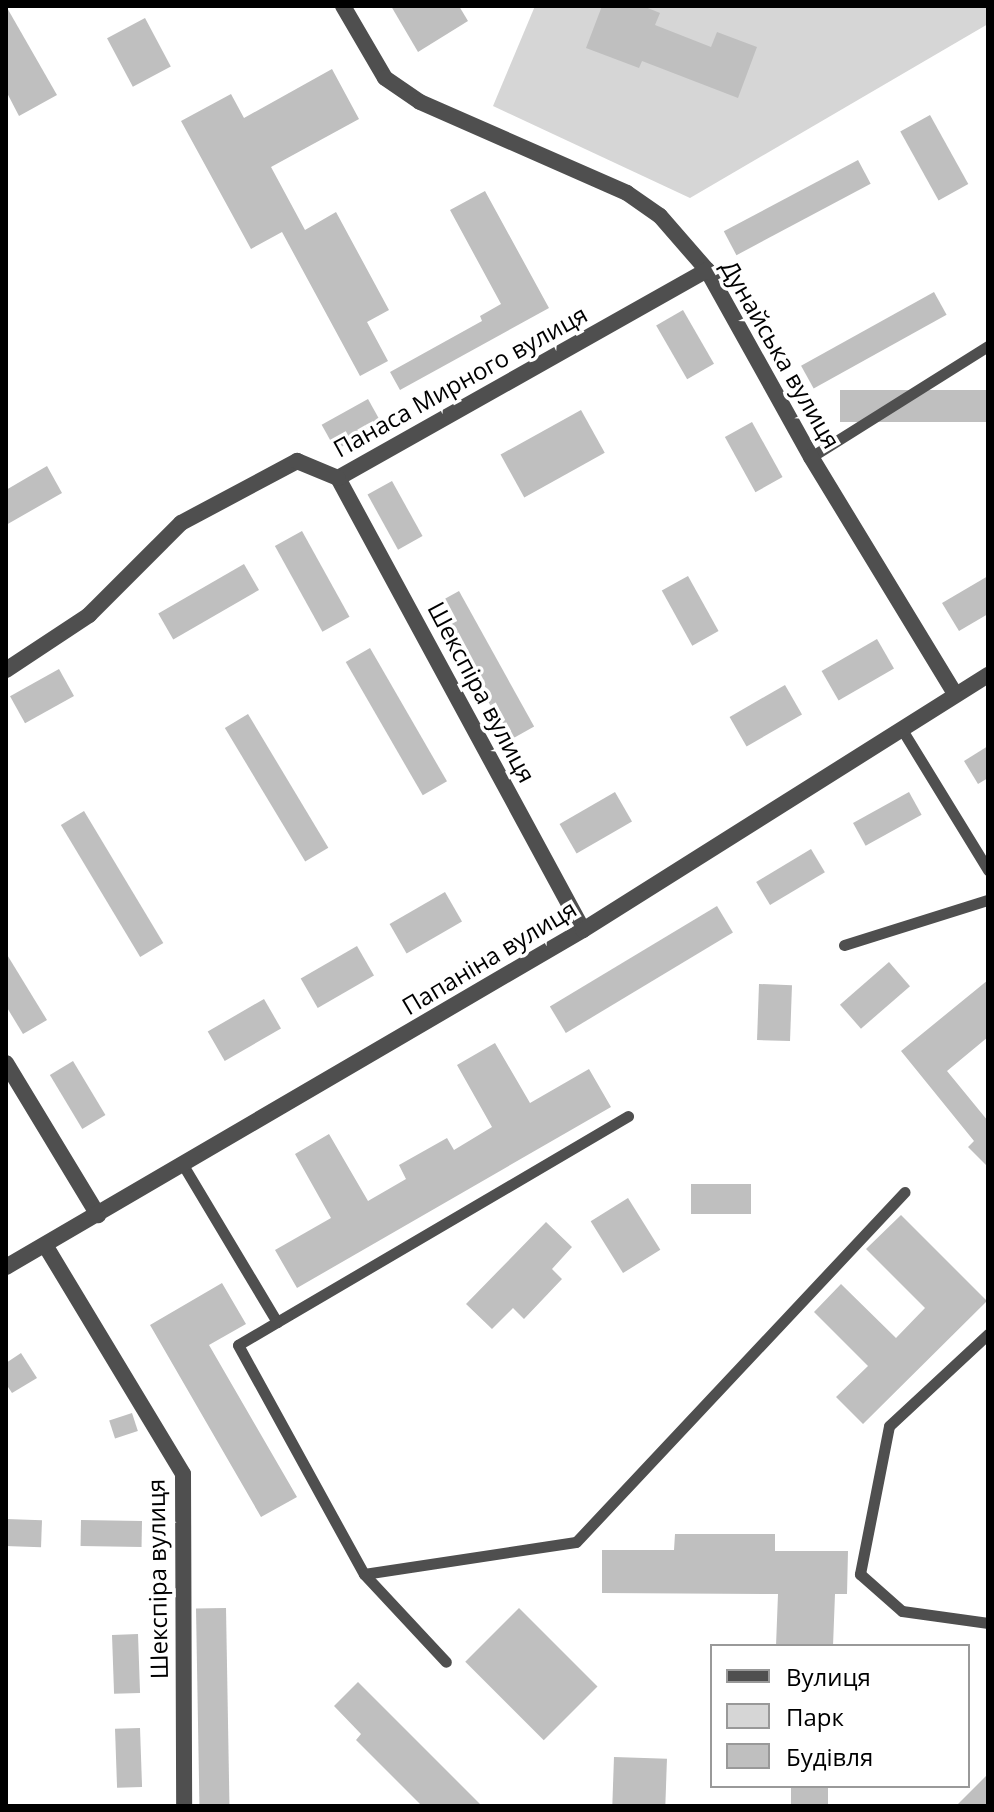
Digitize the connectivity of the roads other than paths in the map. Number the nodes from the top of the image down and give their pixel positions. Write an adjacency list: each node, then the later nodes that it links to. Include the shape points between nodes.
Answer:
1 (343, 6): 2 (street, Дунайська вулиця, via 385,78 420,102 627,193 660,216)
2 (707, 270): 4 (street, Дунайська вулиця); 5 (street, Панаса Мирного вулиця)
3 (988, 346): 4 (lane)
4 (811, 457): 8 (street, Дунайська вулиця)
5 (338, 478): 6 (street, Панаса Мирного вулиця, via 297,461 181,523 89,615); 12 (street, Шекспіра вулиця)
6 (6, 670)
7 (988, 675): 8 (street, Папаніна вулиця)
8 (955, 694): 9 (street, Папаніна вулиця)
9 (901, 728): 10 (lane); 12 (street, Папаніна вулиця)
10 (988, 870)
11 (988, 900): 13 (lane)
12 (583, 930): 16 (street, Папаніна вулиця)
13 (844, 945)
14 (6, 1063): 18 (street)
15 (628, 1116): 21 (lane)
16 (183, 1165): 18 (street, Папаніна вулиця); 21 (lane)
17 (905, 1192): 23 (lane, via 576,1542)
18 (98, 1215): 19 (street, Папаніна вулиця)
19 (45, 1245): 20 (street, Папаніна вулиця); 26 (street, Шекспіра вулиця, via 183,1474)
20 (6, 1267)
21 (277, 1322): 23 (lane, via 238,1345)
22 (988, 1334): 24 (lane, via 889,1426 860,1574 902,1611)
23 (364, 1574): 25 (lane)
24 (988, 1623)
25 (446, 1662)
26 (184, 1806)

